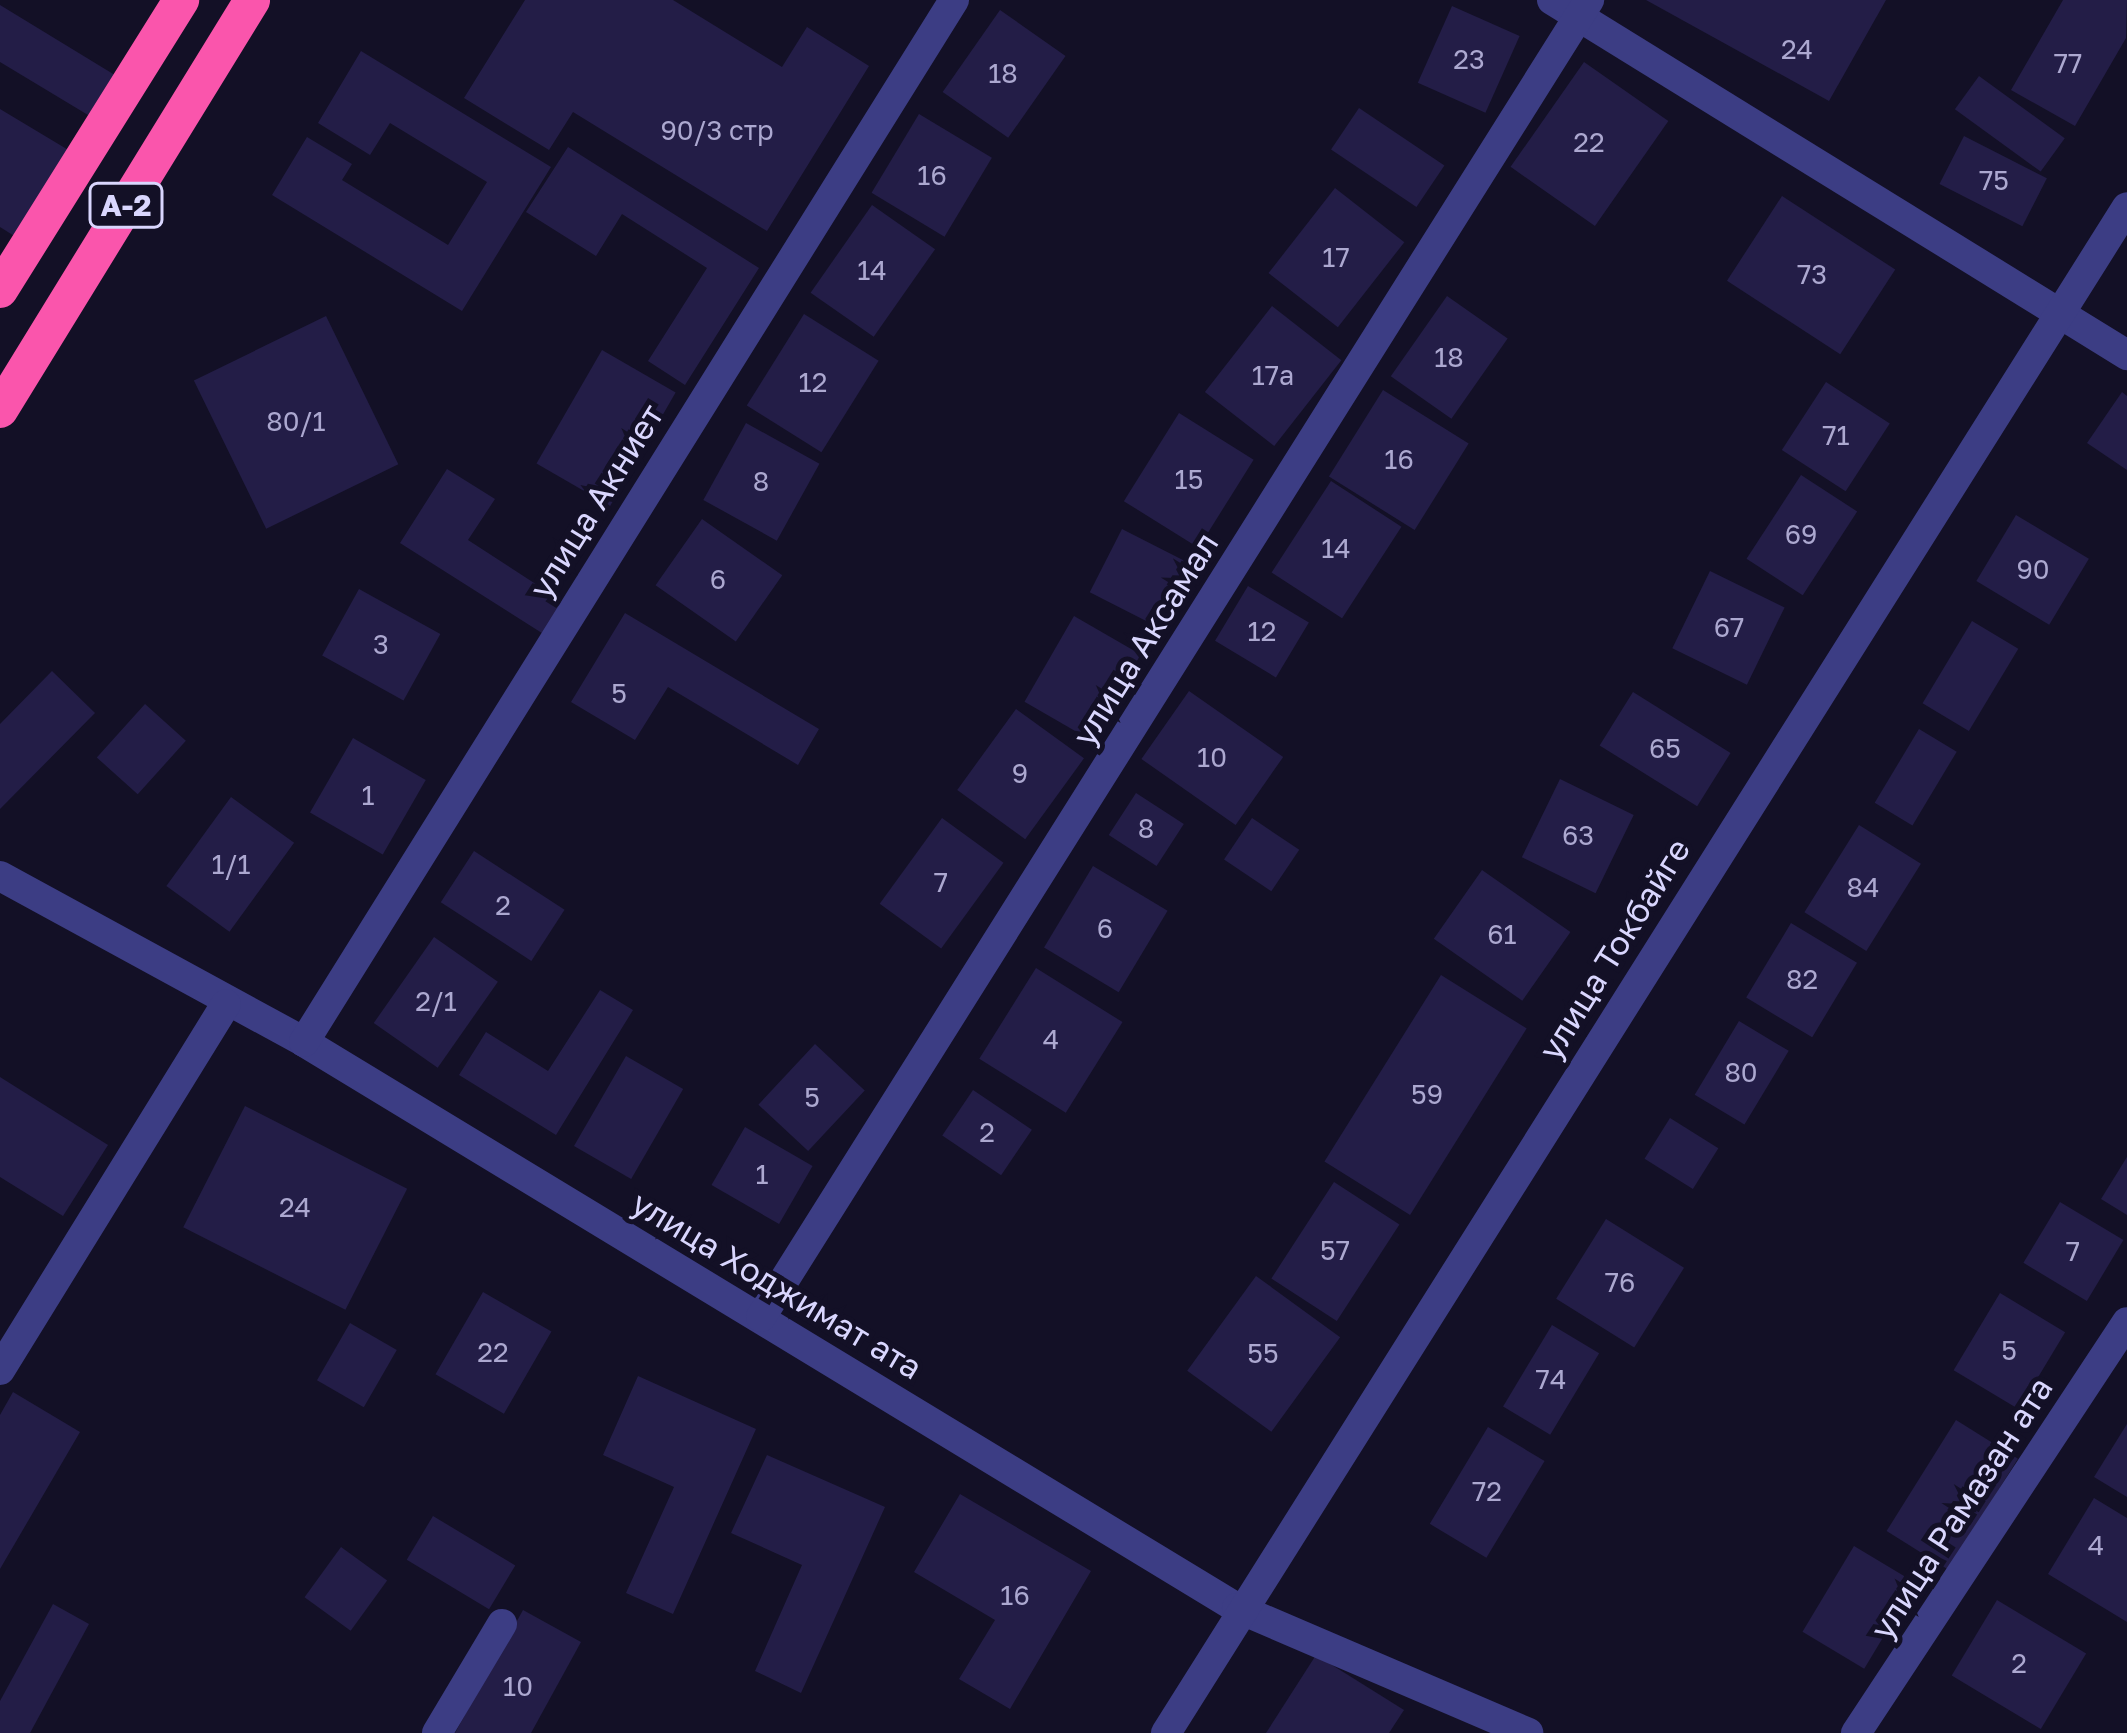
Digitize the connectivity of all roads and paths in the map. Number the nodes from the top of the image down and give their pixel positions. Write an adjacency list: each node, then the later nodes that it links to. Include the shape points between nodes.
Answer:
1 (181, 0): 7 (highway, A-2)
2 (252, 0): 10 (highway, A-2)
3 (954, 0): 13 (street, улица Акниет)
4 (1552, 0): 5 (street)
5 (1584, 8): 8 (street); 14 (street, улица Аксамал)
6 (2127, 207): 8 (street, улица Токбайге)
7 (0, 290)
8 (2061, 315): 9 (street); 17 (street, улица Токбайге)
9 (2127, 356)
10 (0, 410)
11 (0, 876): 12 (street, улица Ходжимат ата)
12 (226, 1004): 13 (street, улица Ходжимат ата); 16 (street)
13 (304, 1042): 14 (street, улица Ходжимат ата)
14 (761, 1317): 17 (street, улица Ходжимат ата)
15 (2127, 1322): 22 (street, улица Рамазан ата)
16 (0, 1370)
17 (1238, 1608): 20 (street, улица Токбайге); 21 (street, улица Ходжимат ата)
18 (502, 1624): 19 (street)
19 (437, 1733)
20 (1166, 1733)
21 (1528, 1733)
22 (1856, 1733)

